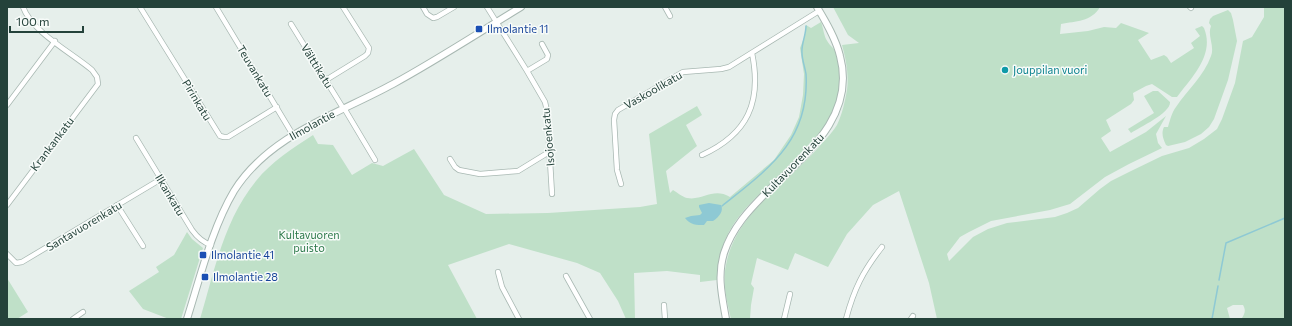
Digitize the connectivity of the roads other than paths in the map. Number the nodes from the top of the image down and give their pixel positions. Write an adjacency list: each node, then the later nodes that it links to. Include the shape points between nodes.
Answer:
1 (23, 7): 14 (street, via 32,22)
2 (140, 7): 20 (street, Pirinkatu, via 220,136 228,137)
3 (216, 7): 20 (street, Teuvankatu)
4 (343, 7): 18 (street, via 369,48 368,53)
5 (423, 7): 6 (street, via 433,18)
6 (454, 7)
7 (487, 7): 12 (street, Isojoenkatu)
8 (521, 7): 12 (street, Ilmolantie)
9 (664, 7): 11 (street)
10 (818, 9): 16 (street, Vaskoolikatu); 47 (street, Kultavuorenkatu, via 841,57 843,72 840,103 835,117 821,138 745,215 729,240 720,278)
11 (670, 16)
12 (496, 22): 17 (street, Isojoenkatu); 21 (street, Ilmolantie, via 422,68)
13 (291, 24): 18 (street, Välttikatu)
14 (54, 41): 19 (street); 31 (street, Krankankatu, via 92,70 98,84)
15 (542, 44): 17 (street, via 548,55 547,59)
16 (752, 53): 25 (street, via 756,82 745,121 730,139); 29 (street, Vaskoolikatu, via 721,70 683,72 618,110 614,120 617,170)
17 (527, 71): 24 (street, Isojoenkatu, via 545,102)
18 (326, 80): 21 (street, Välttikatu)
19 (7, 105)
20 (277, 107): 22 (street, Teuvankatu)
21 (343, 108): 22 (street, Ilmolantie); 27 (street, Välttikatu)
22 (294, 135): 33 (street, Ilmolantie, via 260,160 235,190)
23 (136, 138): 28 (street, Ilkankatu)
24 (549, 152): 26 (street, via 518,171 480,174 459,170); 30 (street, Isojoenkatu)
25 (702, 155)
26 (450, 159)
27 (375, 160)
28 (160, 179): 32 (street, Santavuorenkatu); 33 (street, Ilkankatu, via 192,230 203,242)
29 (621, 184)
30 (552, 194)
31 (7, 205)
32 (117, 205): 34 (street); 36 (street, Santavuorenkatu, via 22,262 16,263)
33 (211, 245): 43 (street, Ilmolantie)
34 (143, 246)
35 (882, 246): 49 (street, via 860,278)
36 (7, 254)
37 (498, 272): 44 (street, via 502,287)
38 (566, 276): 45 (street)
39 (790, 294): 48 (street)
40 (664, 305): 46 (street)
41 (83, 312): 42 (street)
42 (73, 319)
43 (187, 319)
44 (520, 319)
45 (590, 319)
46 (665, 319)
47 (726, 319)
48 (784, 319)
49 (846, 319)

